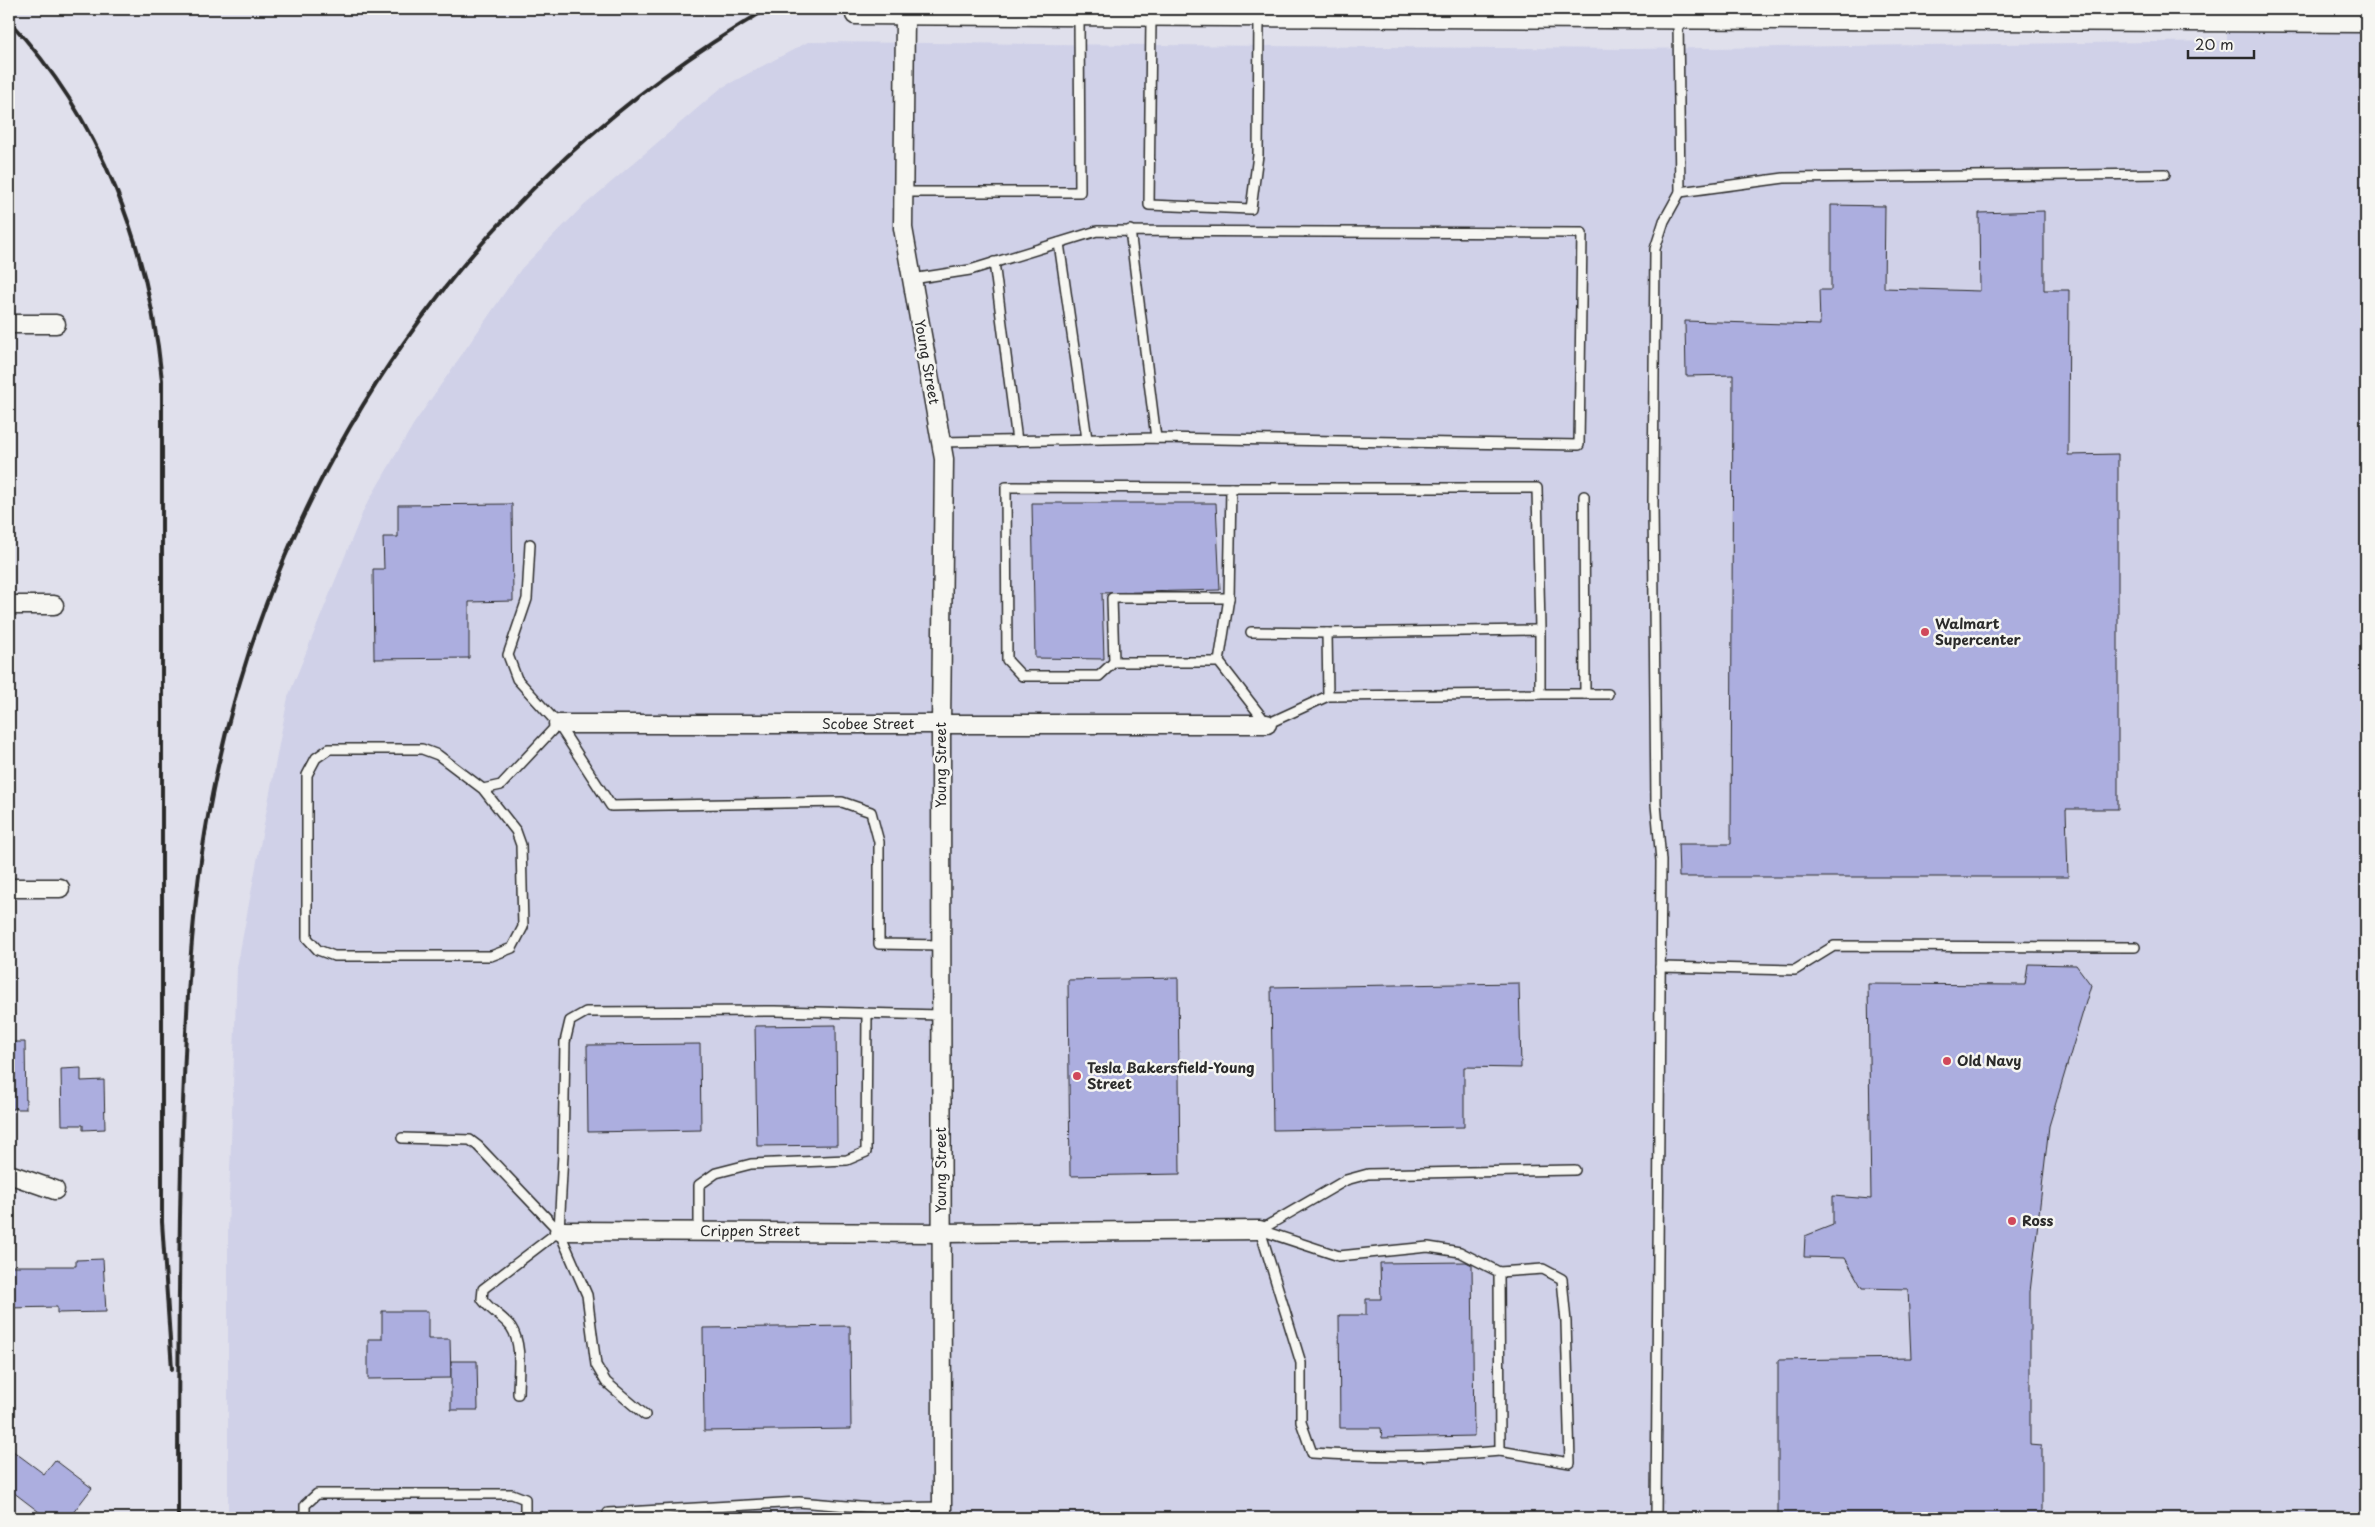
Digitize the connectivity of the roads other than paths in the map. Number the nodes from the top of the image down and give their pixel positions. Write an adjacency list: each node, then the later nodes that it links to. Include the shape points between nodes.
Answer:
1 (855, 15): 2 (street)
2 (905, 16): 4 (street); 10 (street, Young Street)
3 (2271, 16): 7 (street); 8 (street)
4 (1080, 17): 5 (street); 10 (lane, via 1080,192)
5 (1151, 17): 6 (street); 6 (lane, via 1149,205 1252,209 1258,155)
6 (1259, 18): 7 (street)
7 (1678, 20): 11 (lane)
8 (2366, 23)
9 (2165, 174): 11 (lane, via 1784,178)
10 (904, 192): 15 (street, Young Street, via 903,228)
11 (1680, 192): 45 (lane, via 1664,221 1655,249 1653,504 1656,804 1662,861)
12 (1130, 230): 13 (lane, via 1097,231); 18 (lane); 18 (lane, via 1582,233 1579,445)
13 (1059, 243): 14 (lane); 19 (lane)
14 (994, 262): 15 (lane, via 970,270); 20 (lane)
15 (912, 279): 21 (street, Young Street)
16 (9, 324): 17 (street)
17 (56, 324)
18 (1156, 438): 19 (lane)
19 (1087, 439): 20 (lane)
20 (1017, 441): 21 (lane)
21 (941, 442): 38 (street, Young Street, via 944,459)
22 (1231, 488): 25 (lane); 28 (lane, via 1537,488); 31 (lane, via 1006,487 1007,660 1022,676 1099,676)
23 (1584, 496): 34 (lane)
24 (530, 544): 37 (lane, via 527,599 508,655 517,679)
25 (1228, 598): 31 (lane, via 1112,598); 32 (lane)
26 (9, 605): 27 (street)
27 (54, 605)
28 (1540, 630): 30 (lane); 33 (lane)
29 (1251, 632): 30 (lane)
30 (1327, 633): 36 (lane)
31 (1114, 662): 32 (lane)
32 (1219, 662): 39 (lane)
33 (1540, 694): 34 (lane); 36 (lane)
34 (1586, 694): 35 (lane)
35 (1608, 694)
36 (1328, 696): 39 (lane)
37 (558, 724): 38 (street, Scobee Street); 40 (lane, via 501,785); 43 (lane, via 611,806 842,802 871,812 879,842 879,944)
38 (941, 724): 39 (street, Scobee Street); 43 (street, Young Street)
39 (1268, 724)
40 (483, 789): 40 (lane, via 438,755 422,749 329,749 316,758 307,775 307,938 318,950 334,956 491,956 512,948 522,927 521,845 516,831)
41 (9, 888): 42 (street)
42 (60, 888)
43 (941, 945): 47 (street, Young Street)
44 (2134, 947): 45 (lane, via 1834,946 1794,970)
45 (1660, 967): 66 (lane)
46 (867, 1014): 47 (lane); 53 (lane, via 586,1012 570,1021 565,1042); 54 (lane, via 866,1152 847,1160 751,1164 716,1172 699,1185)
47 (941, 1015): 55 (street, Young Street)
48 (402, 1138): 53 (lane, via 470,1140)
49 (1575, 1170): 52 (lane, via 1368,1174 1346,1180)
50 (9, 1174): 51 (street)
51 (55, 1190)
52 (1260, 1230): 55 (street, Crippen Street); 56 (lane, via 1339,1256 1428,1247 1460,1252); 59 (lane, via 1301,1363 1301,1422 1312,1453 1367,1456)
53 (559, 1231): 54 (street, Crippen Street); 57 (lane, via 483,1289 482,1299 510,1326 514,1335 518,1350); 58 (lane, via 587,1295 596,1365 606,1382)
54 (699, 1231): 55 (street, Crippen Street)
55 (941, 1232): 61 (street, Young Street)
56 (1499, 1272): 59 (lane); 59 (lane, via 1543,1269 1562,1279 1570,1463)
57 (518, 1394)
58 (645, 1415)
59 (1500, 1451)
60 (872, 1508): 61 (lane); 64 (lane, via 799,1502 608,1513); 65 (lane)
61 (942, 1512)
62 (305, 1518): 63 (lane, via 305,1504 317,1494 512,1494 525,1499)
63 (525, 1518)
64 (608, 1518)
65 (872, 1518)
66 (1656, 1518)

